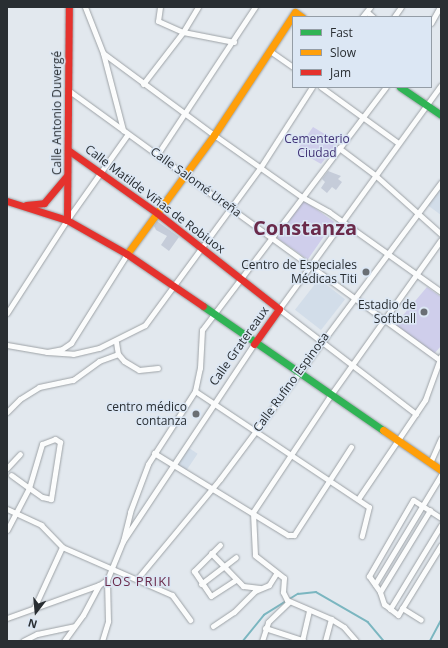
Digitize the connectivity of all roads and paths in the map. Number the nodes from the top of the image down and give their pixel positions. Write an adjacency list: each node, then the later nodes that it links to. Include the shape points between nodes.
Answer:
1 (69, 7): 22 (main road, Calle Antonio Duvergé)
2 (85, 7): 14 (street)
3 (160, 7): 11 (street, via 158,21)
4 (198, 7): 11 (street)
5 (255, 7): 12 (street)
6 (401, 7): 8 (street)
7 (440, 7): 10 (street)
8 (395, 16)
9 (292, 21): 13 (main road)
10 (432, 21)
11 (183, 32): 12 (street); 16 (street)
12 (234, 42): 24 (street)
13 (270, 51): 15 (street); 29 (main road)
14 (103, 53): 16 (street); 27 (street)
15 (292, 66)
16 (143, 84): 24 (street)
17 (441, 84): 23 (street, Calle Gratereaux)
18 (311, 88): 34 (street)
19 (322, 88): 26 (street)
20 (385, 88): 26 (street)
21 (402, 88): 23 (main road)
22 (68, 90): 27 (street, Calle Salomé Ureña); 32 (main road, Calle Antonio Duvergé)
23 (426, 104): 25 (main road); 30 (street, Calle Gratereaux)
24 (186, 115): 29 (street); 33 (street)
25 (441, 115)
26 (363, 117): 30 (street); 31 (street)
27 (123, 130): 28 (street, Calle Salomé Ureña)
28 (128, 134): 33 (street, Calle Salomé Ureña); 35 (street)
29 (214, 135): 34 (street); 36 (main road)
30 (398, 143): 38 (street, Calle Gratereaux)
31 (339, 148): 38 (street); 40 (street)
32 (68, 150): 35 (main road, Calle Matilde Viñas de Robiuox); 37 (main road, Calle Antonio Duvergé)
33 (157, 155): 36 (street, Calle Salomé Ureña)
34 (260, 168): 40 (street); 43 (street)
35 (100, 173): 44 (main road, Calle Matilde Viñas de Robiuox); 46 (street)
36 (184, 173): 43 (street, Calle Salomé Ureña); 44 (main road)
37 (68, 174): 42 (main road, via 58,191 44,203); 46 (main road, Calle Antonio Duvergé)
38 (376, 175): 45 (street); 47 (street, Calle Gratereaux)
39 (441, 182): 45 (street, Calle Rufino Espinosa)
40 (302, 197): 47 (street, via 330,212); 49 (street)
41 (7, 202): 42 (main road)
42 (20, 206): 46 (main road)
43 (229, 207): 49 (street, Calle Salomé Ureña); 51 (street)
44 (157, 213): 51 (main road, Calle Matilde Viñas de Robiuox); 52 (main road)
45 (418, 214): 48 (street); 53 (street, Calle Rufino Espinosa)
46 (67, 220): 52 (main road); 61 (street)
47 (340, 222): 53 (street); 54 (street, Calle Gratereaux)
48 (441, 234)
49 (271, 237): 54 (street, Calle Salomé Ureña); 56 (street)
50 (441, 240): 55 (street)
51 (200, 247): 56 (main road, Calle Matilde Viñas de Robiuox); 57 (street)
52 (127, 254): 57 (main road); 68 (street, via 71,343 62,349)
53 (387, 254): 55 (street); 59 (street, Calle Rufino Espinosa)
54 (310, 266): 59 (street, Calle Salomé Ureña); 60 (street, Calle Gratereaux)
55 (417, 274): 58 (street); 63 (street)
56 (240, 278): 60 (main road, Calle Matilde Viñas de Robiuox); 62 (street)
57 (173, 285): 62 (main road); 65 (street, via 145,325)
58 (441, 292)
59 (353, 299): 63 (street, Calle Salomé Ureña); 64 (street, Calle Rufino Espinosa)
60 (279, 308): 64 (street, Calle Matilde Viñas de Robiuox); 66 (main road, Calle Gratereaux)
61 (7, 313)
62 (212, 315): 66 (main road); 74 (street, via 200,337 200,368)
63 (382, 321): 70 (street, Calle Salomé Ureña); 71 (street)
64 (321, 341): 71 (street, Calle Matilde Viñas de Robiuox); 73 (street, Calle Rufino Espinosa)
65 (116, 342): 68 (street, via 73,354); 69 (street)
66 (254, 344): 73 (main road); 76 (street, Calle Gratereaux)
67 (7, 345): 68 (street)
68 (47, 352)
69 (118, 354): 72 (street, via 139,370); 77 (street, via 99,361 74,380 39,387 20,399)
70 (440, 358): 78 (street, via 433,385)
71 (352, 364): 75 (street); 78 (street, Calle Matilde Viñas de Robiuox)
72 (158, 368)
73 (296, 373): 75 (main road); 79 (street, Calle Rufino Espinosa)
74 (195, 391): 76 (street); 83 (street)
75 (330, 396): 81 (main road); 85 (street)
76 (213, 403): 79 (street); 87 (street, Calle Gratereaux)
77 (7, 412)
78 (416, 414): 81 (street)
79 (256, 430): 85 (street); 94 (street, Calle Rufino Espinosa)
80 (441, 438): 86 (street)
81 (397, 442): 86 (main road); 95 (street)
82 (351, 447): 92 (street)
83 (154, 453): 87 (street); 105 (street, via 130,512)
84 (20, 454): 88 (street)
85 (291, 454): 92 (street); 100 (street)
86 (430, 462): 89 (main road)
87 (172, 464): 94 (street); 105 (street, Calle Gratereaux)
88 (7, 468)
89 (441, 470)
90 (11, 475): 93 (street)
91 (441, 475): 96 (street)
92 (330, 480): 95 (street); 100 (street, via 294,535 288,535)
93 (29, 488): 93 (street, via 44,442 55,439 60,442 53,495 48,499); 99 (street)
94 (211, 488): 100 (street); 114 (street, Calle Rufino Espinosa)
95 (358, 499): 104 (street, via 369,507)
96 (422, 505): 98 (street); 118 (street); 118 (street, via 413,500 369,576)
97 (7, 509): 99 (street)
98 (430, 510): 101 (street); 121 (street)
99 (15, 511): 103 (street); 108 (street, via 41,525)
100 (253, 512): 113 (street, via 255,555)
101 (441, 518)
102 (441, 525): 125 (street)
103 (7, 530)
104 (362, 536)
105 (123, 541): 112 (street, Calle Gratereaux)
106 (220, 545): 109 (street)
107 (441, 545): 124 (street)
108 (62, 547): 112 (street); 123 (street)
109 (212, 553): 111 (street); 117 (street, via 194,571)
110 (236, 557): 111 (street)
111 (225, 568): 116 (street); 117 (street)
112 (112, 569): 114 (street); 115 (street, Calle Gratereaux)
113 (276, 574): 120 (street); 122 (street, via 285,580 283,592)
114 (137, 579): 129 (street, via 172,595)
115 (108, 580): 119 (street); 137 (street, Calle Gratereaux, via 108,622)
116 (236, 580): 117 (street, via 211,596); 120 (street, via 243,586)
117 (201, 584)
118 (375, 584): 121 (street)
119 (99, 585): 123 (street); 131 (street)
120 (265, 588): 132 (street, via 255,591 234,612)
121 (380, 592): 125 (street, via 384,604)
122 (289, 602): 126 (street); 133 (street, via 279,609)
123 (34, 608): 127 (street)
124 (402, 608): 125 (street, via 398,615); 130 (street)
125 (390, 609)
126 (309, 610): 128 (street); 134 (street)
127 (7, 618)
128 (331, 619): 139 (street); 140 (street, via 344,627)
129 (190, 620)
130 (421, 620)
131 (74, 626): 135 (street, via 37,634); 136 (street)
132 (213, 626)
133 (265, 628): 134 (street); 138 (street)
134 (302, 640)
135 (23, 641)
136 (64, 641)
137 (102, 641)
138 (262, 641)
139 (326, 641)
140 (356, 641)

